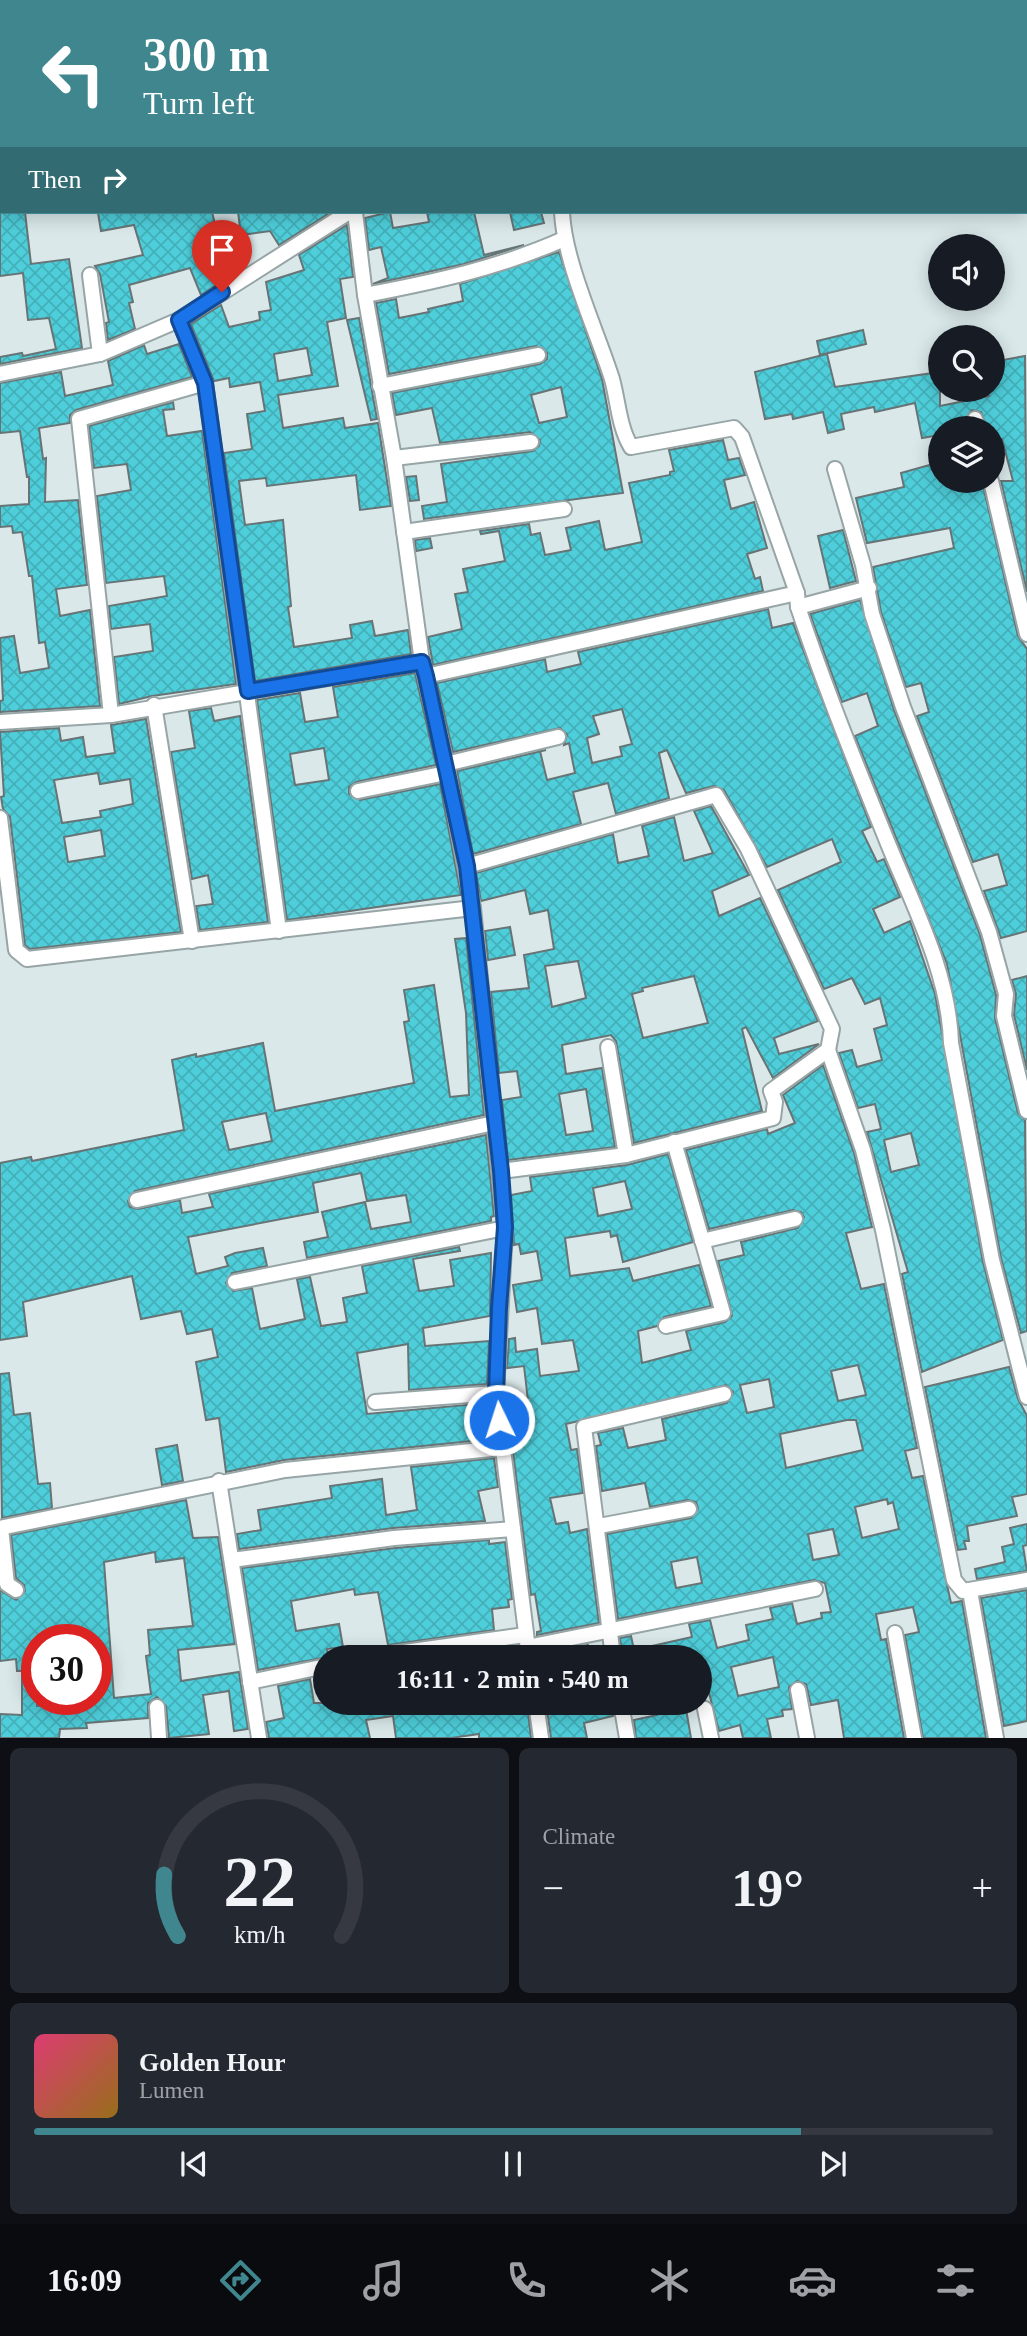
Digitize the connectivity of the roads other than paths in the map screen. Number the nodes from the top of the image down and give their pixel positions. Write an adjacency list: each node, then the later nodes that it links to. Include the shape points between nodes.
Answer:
1 (346, 214): 7 (street)
2 (355, 214): 6 (street)
3 (562, 214): 4 (street)
4 (564, 239): 6 (street, via 459,277); 20 (street, via 631,447 734,428 742,437)
5 (90, 275): 8 (street)
6 (365, 295): 12 (street)
7 (179, 320): 8 (street); 11 (street)
8 (100, 355): 10 (street)
9 (538, 355): 12 (street)
10 (0, 374)
11 (205, 383): 23 (street); 25 (street, via 79,419)
12 (380, 386): 14 (street)
13 (531, 442): 14 (street)
14 (394, 458): 18 (street)
15 (835, 470): 19 (street)
16 (994, 493): 21 (street)
17 (564, 509): 18 (street)
18 (404, 532): 22 (street)
19 (869, 588): 20 (street); 37 (street, via 872,614 903,707 989,932 1006,994 1004,1016)
20 (797, 600): 22 (street); 50 (street, via 827,695 928,941 951,1011 951,1043 992,1260)
21 (1027, 634)
22 (424, 669): 23 (street); 28 (street)
23 (248, 691): 24 (street); 33 (street)
24 (154, 705): 25 (street); 34 (street)
25 (111, 715): 26 (street)
26 (0, 722)
27 (558, 737): 28 (street)
28 (446, 768): 29 (street); 31 (street)
29 (358, 791)
30 (0, 818): 34 (street, via 16,950 27,959)
31 (467, 866): 32 (street); 36 (street, via 716,795 748,849 832,1028)
32 (473, 908): 33 (street); 38 (street)
33 (279, 931): 34 (street)
34 (192, 941)
35 (608, 1047): 40 (street)
36 (828, 1050): 39 (street, via 771,1091 773,1118); 62 (street, via 863,1150 883,1230 954,1580 963,1591)
37 (1027, 1111)
38 (494, 1123): 41 (street); 42 (street)
39 (674, 1142): 40 (street); 45 (street)
40 (626, 1154): 41 (street)
41 (501, 1171): 44 (street)
42 (137, 1200)
43 (795, 1219): 45 (street)
44 (505, 1227): 46 (street); 48 (street)
45 (702, 1241): 47 (street, via 723,1313)
46 (235, 1282)
47 (666, 1326)
48 (496, 1393): 51 (street); 52 (street)
49 (724, 1394): 55 (street, via 584,1427)
50 (1027, 1397)
51 (375, 1402)
52 (501, 1448): 53 (street); 57 (street)
53 (219, 1481): 56 (street); 58 (street)
54 (689, 1509): 55 (street)
55 (599, 1526): 63 (street)
56 (1, 1528): 60 (street, via 7,1584)
57 (513, 1529): 58 (street, via 394,1538); 65 (street)
58 (232, 1560): 69 (street)
59 (1027, 1580): 62 (street)
60 (16, 1590)
61 (815, 1590): 63 (street)
62 (970, 1591): 82 (street)
63 (608, 1630): 66 (street); 67 (street)
64 (895, 1633): 81 (street)
65 (527, 1645)
66 (532, 1645)
67 (611, 1645)
68 (313, 1669): 69 (street)
69 (250, 1682): 76 (street)
70 (798, 1690): 80 (street)
71 (157, 1707): 75 (street)
72 (538, 1715): 77 (street)
73 (623, 1715): 78 (street)
74 (706, 1715): 79 (street)
75 (159, 1738)
76 (259, 1738)
77 (541, 1738)
78 (626, 1738)
79 (710, 1738)
80 (807, 1738)
81 (914, 1738)
82 (996, 1738)

